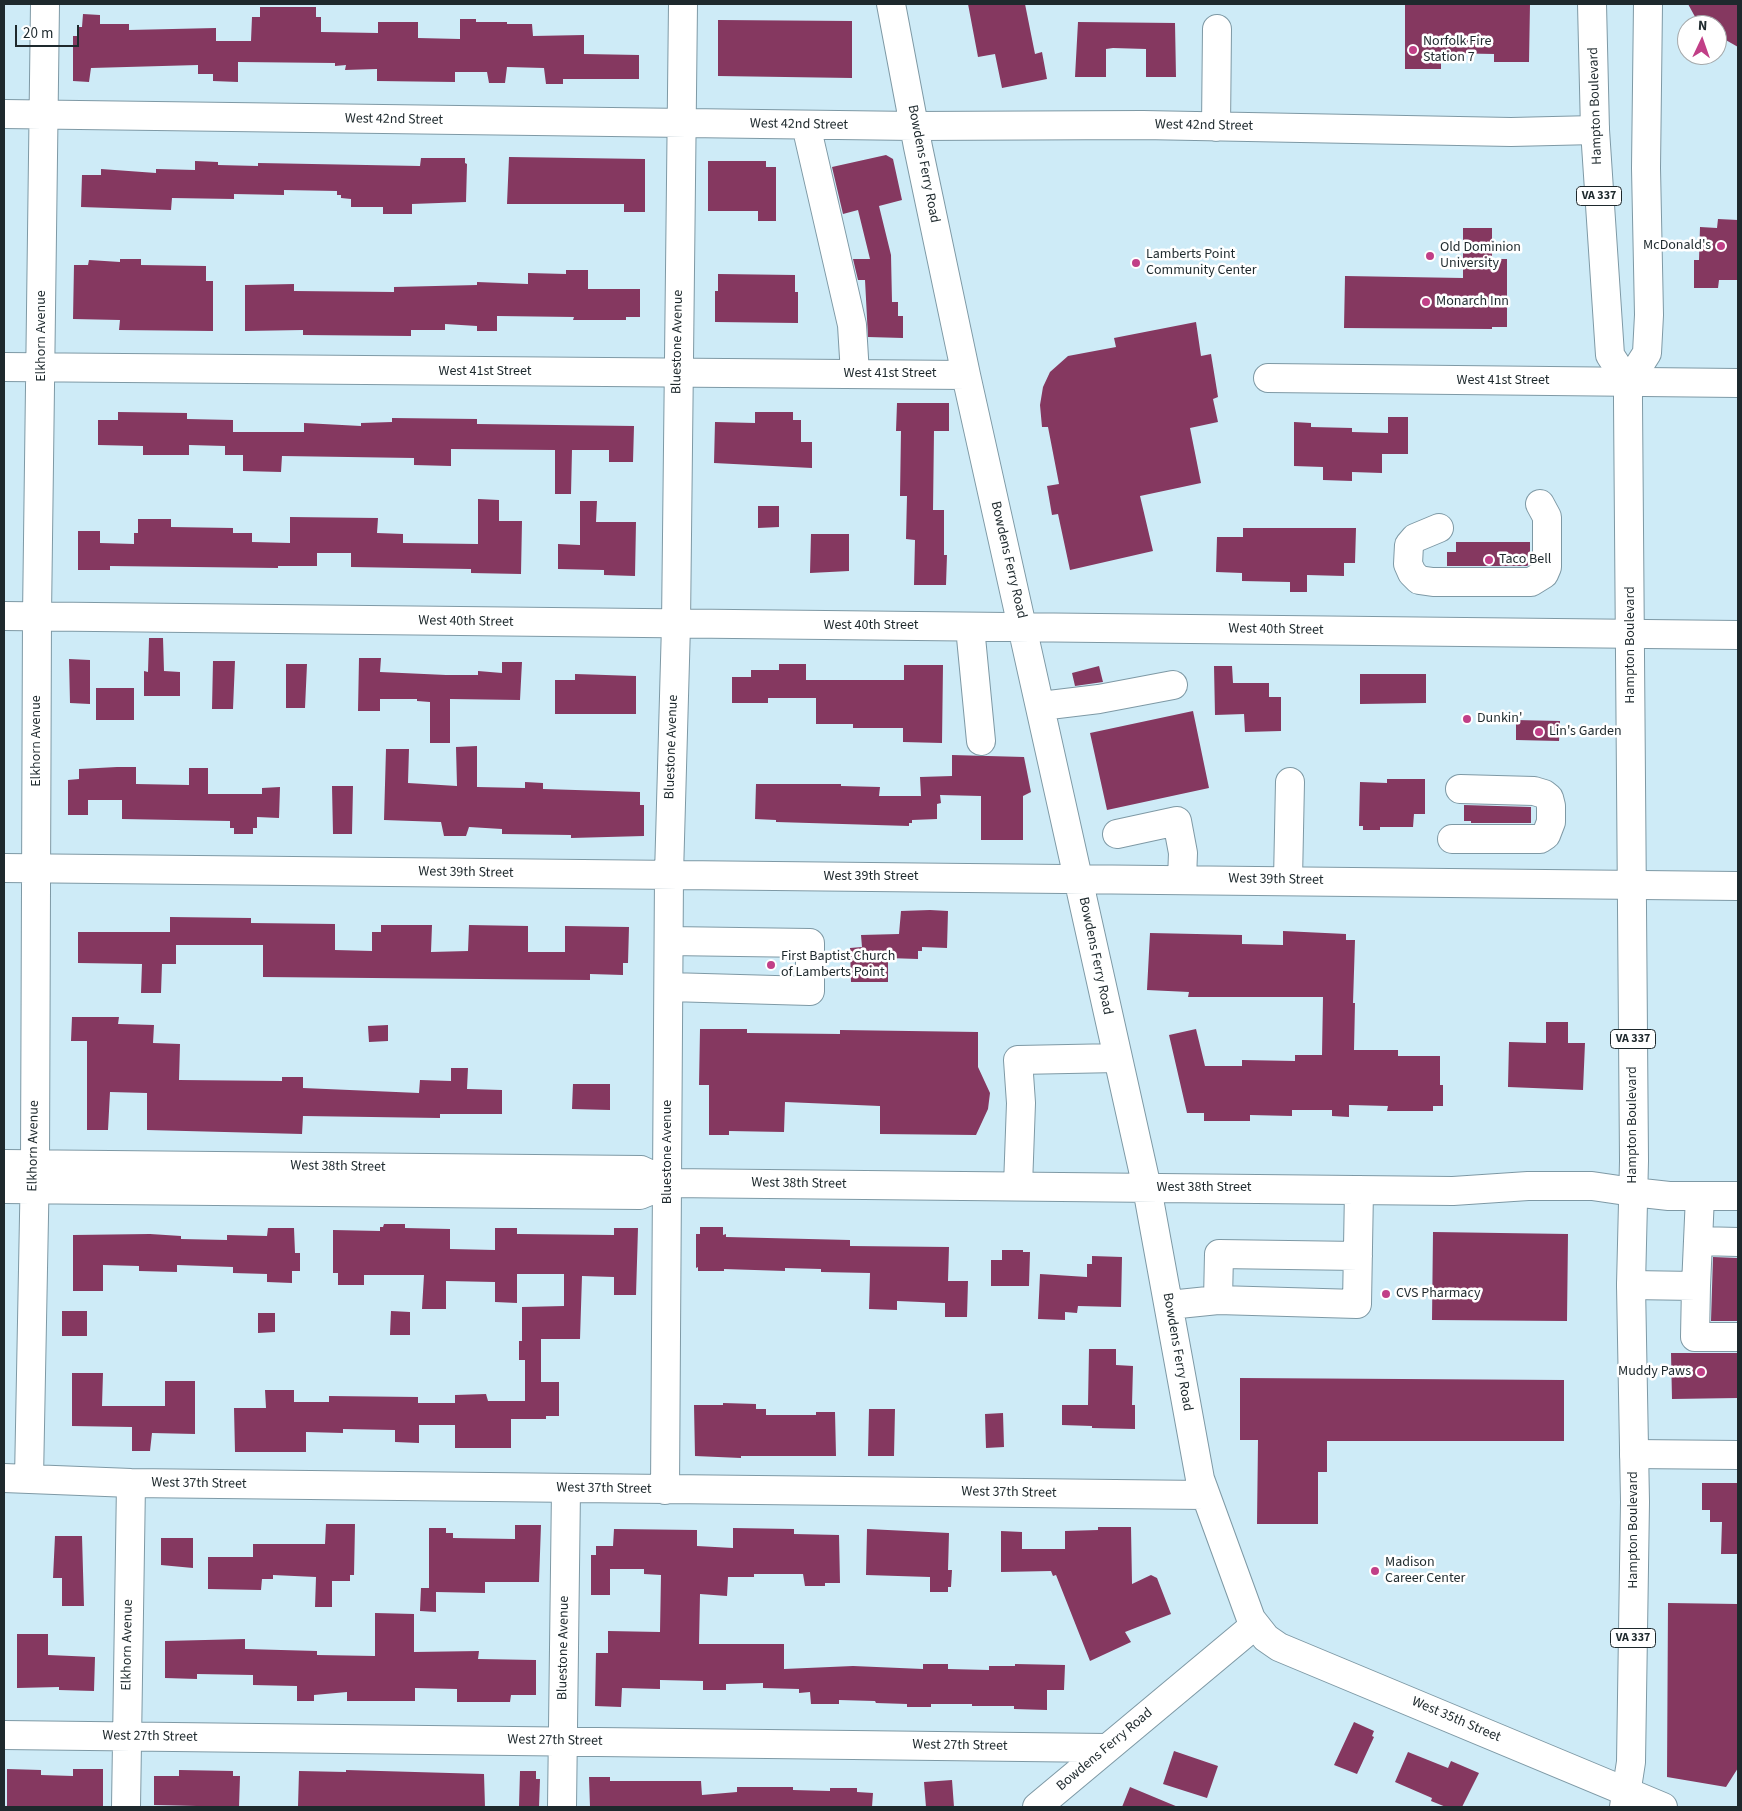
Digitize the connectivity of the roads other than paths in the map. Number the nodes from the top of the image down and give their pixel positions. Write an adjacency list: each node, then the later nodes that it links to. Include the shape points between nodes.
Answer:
1 (45, 4): 8 (street, Elkhorn Avenue)
2 (683, 4): 9 (street, Bluestone Avenue)
3 (891, 4): 11 (street, Bowdens Ferry Road)
4 (1592, 4): 13 (street, Hampton Boulevard / VA 337)
5 (1648, 4): 20 (street, via 1647,353)
6 (1217, 29): 12 (street)
7 (4, 114): 8 (street, West 42nd Street)
8 (42, 115): 9 (street, West 42nd Street); 15 (street, Elkhorn Avenue)
9 (680, 123): 10 (street, West 42nd Street); 16 (street, Bluestone Avenue)
10 (806, 125): 11 (street, West 42nd Street); 17 (street, via 850,316)
11 (914, 126): 12 (street, West 42nd Street); 18 (street, Bowdens Ferry Road)
12 (1216, 127): 13 (street, West 42nd Street, via 1512,132)
13 (1595, 130): 20 (street, Hampton Boulevard / VA 337, via 1610,354)
14 (4, 367): 15 (street, West 41st Street)
15 (42, 368): 16 (street, West 41st Street); 25 (street, Elkhorn Avenue)
16 (678, 374): 17 (street, West 41st Street); 26 (street, Bluestone Avenue)
17 (856, 374): 18 (street, West 41st Street)
18 (966, 375): 28 (street, Bowdens Ferry Road)
19 (1268, 378): 20 (street, West 41st Street)
20 (1628, 383): 21 (street, West 41st Street); 29 (street, Hampton Boulevard / VA 337)
21 (1738, 383)
22 (1540, 504): 23 (street, via 1548,517 1547,567 1544,574 1531,582 1419,580 1408,564 1409,545 1415,538)
23 (1439, 528)
24 (4, 616): 25 (street, West 40th Street)
25 (37, 616): 26 (street, West 40th Street); 39 (street, Elkhorn Avenue)
26 (676, 625): 27 (street, West 40th Street); 40 (street, Bluestone Avenue)
27 (970, 627): 28 (street, West 40th Street); 33 (street)
28 (1024, 628): 29 (street, West 40th Street); 32 (street, Bowdens Ferry Road)
29 (1631, 634): 30 (street, West 40th Street); 44 (street, Hampton Boulevard / VA 337)
30 (1738, 635)
31 (1173, 684): 32 (street, via 1099,699)
32 (1041, 706): 41 (street, Bowdens Ferry Road)
33 (981, 741)
34 (1290, 782): 43 (street)
35 (1460, 789): 37 (street, via 1544,794 1551,806 1551,822 1546,835 1540,840)
36 (1117, 834): 42 (street, via 1177,821 1183,854)
37 (1452, 839)
38 (4, 868): 39 (street, West 39th Street)
39 (37, 868): 40 (street, West 39th Street); 50 (street, Elkhorn Avenue)
40 (669, 875): 41 (street, West 39th Street); 46 (street, Bluestone Avenue)
41 (1078, 878): 42 (street, West 39th Street); 48 (street, Bowdens Ferry Road)
42 (1182, 879): 43 (street, West 39th Street)
43 (1288, 880): 44 (street, West 39th Street)
44 (1633, 885): 45 (street, West 39th Street); 56 (street, Hampton Boulevard / VA 337)
45 (1738, 886)
46 (669, 941): 47 (street, Bluestone Avenue); 47 (street, via 810,943 810,991)
47 (669, 988): 51 (street, Bluestone Avenue)
48 (1118, 1058): 52 (street, via 1018,1060 1021,1103); 53 (street, Bowdens Ferry Road)
49 (4, 1164): 50 (street, West 38th Street)
50 (34, 1177): 51 (street, West 38th Street, via 641,1170); 54 (street, West 38th Street); 69 (street, Elkhorn Avenue)
51 (668, 1183): 52 (street, West 38th Street); 72 (street, Bluestone Avenue)
52 (1018, 1186): 53 (street, West 38th Street)
53 (1147, 1188): 55 (street, West 38th Street); 65 (street, Bowdens Ferry Road)
54 (4, 1189)
55 (1359, 1190): 56 (street, West 38th Street, via 1453,1191 1592,1186); 61 (street)
56 (1633, 1192): 57 (street, West 38th Street); 62 (street, Hampton Boulevard / VA 337)
57 (1700, 1196): 58 (street, West 38th Street); 59 (street)
58 (1738, 1196)
59 (1699, 1241): 60 (street); 63 (street)
60 (1738, 1242)
61 (1358, 1256): 64 (street, via 1218,1254); 64 (street, via 1357,1304)
62 (1631, 1285): 63 (street); 67 (street, Hampton Boulevard / VA 337)
63 (1696, 1286): 66 (street, via 1694,1337)
64 (1218, 1300): 65 (street)
65 (1169, 1305): 73 (street, Bowdens Ferry Road)
66 (1738, 1337)
67 (1634, 1454): 68 (street); 79 (street, Hampton Boulevard / VA 337, via 1631,1762)
68 (1738, 1455)
69 (16, 1479): 70 (street, West 37th Street)
70 (131, 1483): 71 (street, West 37th Street); 76 (street, Elkhorn Avenue)
71 (566, 1489): 72 (street, West 37th Street); 77 (street, Bluestone Avenue)
72 (666, 1490): 73 (street, West 37th Street)
73 (1204, 1495): 74 (street, Bowdens Ferry Road)
74 (1255, 1625): 78 (street, Bowdens Ferry Road); 79 (street, West 35th Street, via 1266,1638 1279,1646)
75 (4, 1735): 76 (street, West 27th Street)
76 (126, 1737): 77 (street, West 27th Street); 80 (street, Elkhorn Avenue)
77 (563, 1741): 78 (street, West 27th Street); 81 (street, Bluestone Avenue)
78 (1107, 1748): 82 (street, Bowdens Ferry Road)
79 (1625, 1800): 83 (street, West 35th Street)
80 (126, 1807)
81 (562, 1807)
82 (1037, 1807)
83 (1663, 1807)

